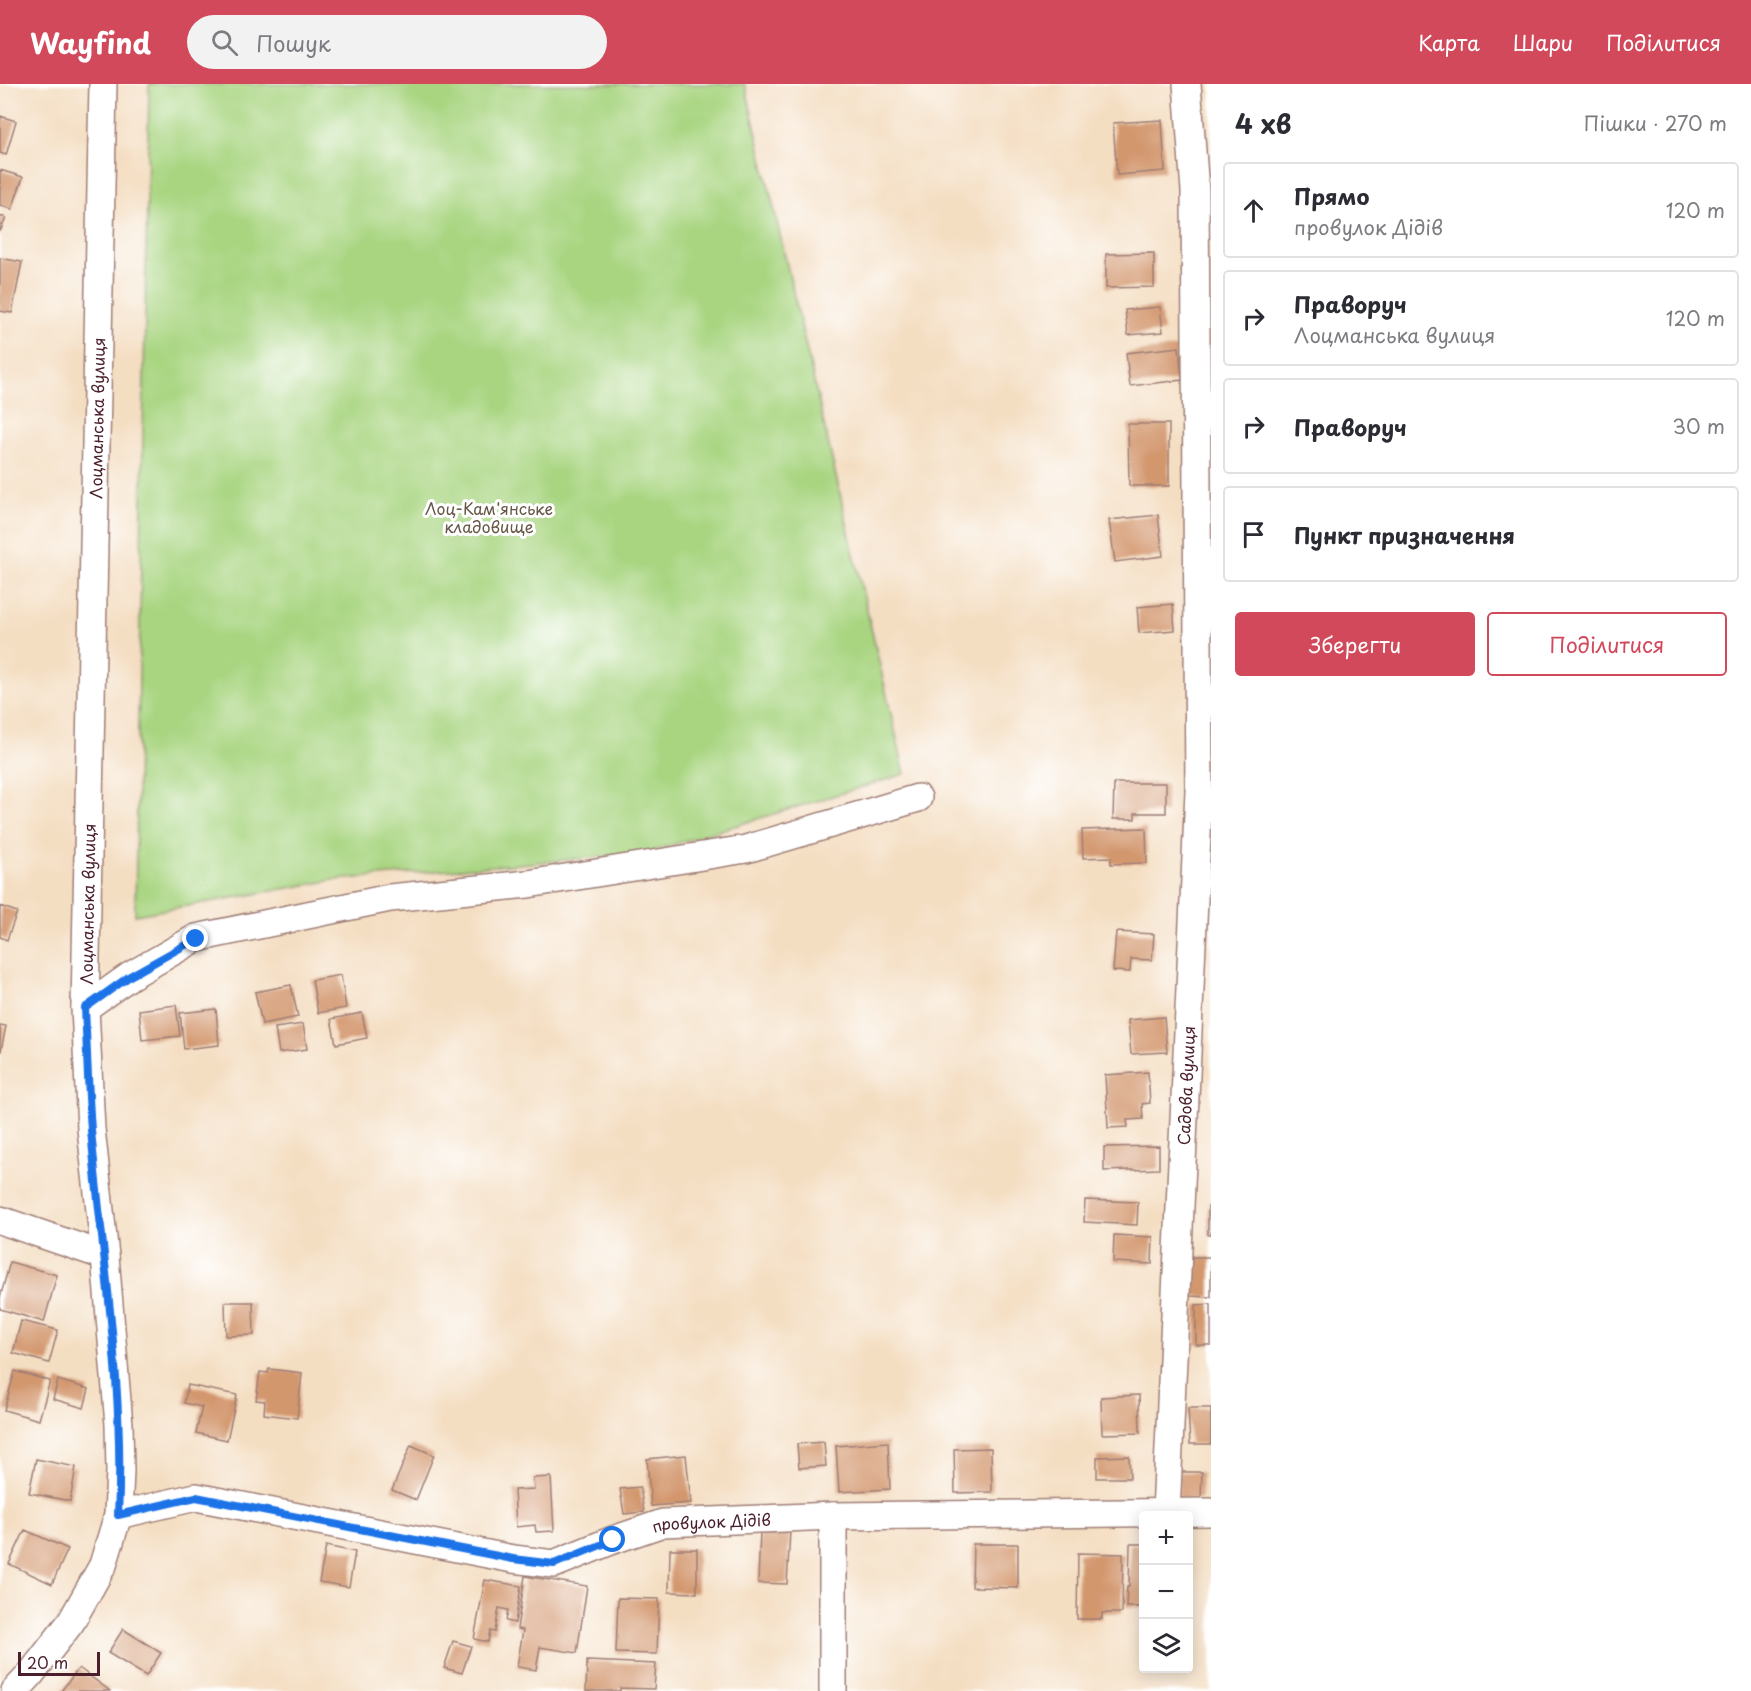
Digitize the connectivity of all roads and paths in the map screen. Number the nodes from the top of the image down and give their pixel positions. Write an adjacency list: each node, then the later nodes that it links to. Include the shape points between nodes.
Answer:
1 (103, 84): 4 (street, Лоцманська вулиця)
2 (1187, 84): 7 (street, Садова вулиця, via 1195,191 1198,791)
3 (918, 798): 4 (street, via 746,849 528,884 390,898 196,939 130,976)
4 (85, 1008): 6 (street, Лоцманська вулиця, via 91,1129)
5 (0, 1220): 6 (street)
6 (105, 1256): 11 (street, Лоцманська вулиця, via 119,1425)
7 (1166, 1511)
8 (1193, 1512): 9 (street, провулок Дідів)
9 (1211, 1512)
10 (1139, 1513): 12 (street, провулок Дідів)
11 (118, 1515): 12 (street, провулок Дідів, via 196,1497 554,1564 663,1523); 13 (street, Лоцманська вулиця, via 103,1565 71,1622)
12 (832, 1516): 14 (street)
13 (15, 1691)
14 (833, 1691)

